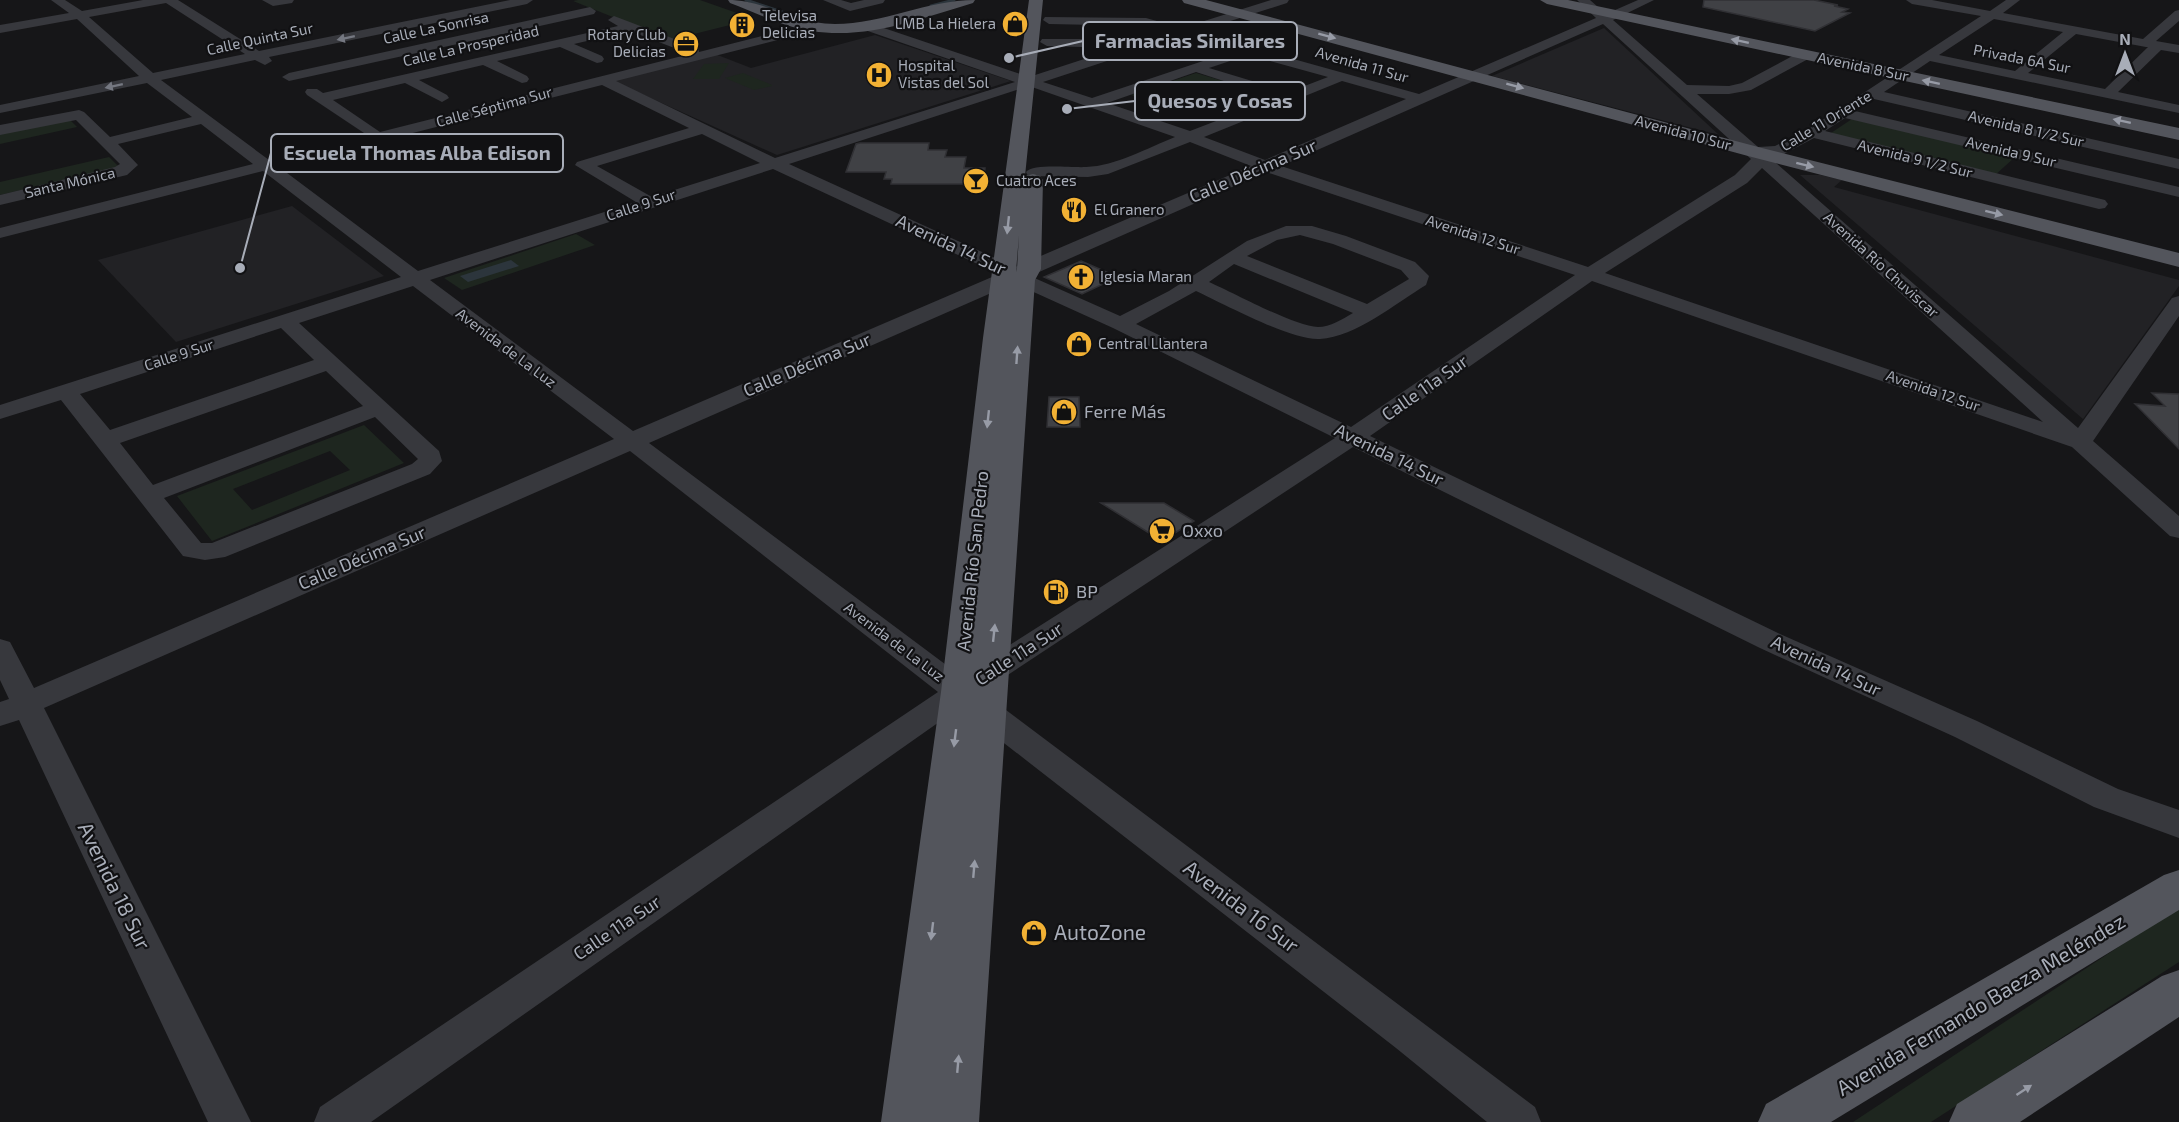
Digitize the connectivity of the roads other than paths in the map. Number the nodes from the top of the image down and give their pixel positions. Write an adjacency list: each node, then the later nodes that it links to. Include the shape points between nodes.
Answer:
1 (57, 0): 24 (street, Avenida de La Luz)
2 (163, 0): 24 (street)
3 (170, 0): 40 (street)
4 (527, 0): 25 (street, Calle Quinta Sur)
5 (735, 0): 27 (main road)
6 (763, 0): 9 (main road, via 827,21 844,22)
7 (829, 0): 8 (street, via 850,8)
8 (879, 0)
9 (940, 0)
10 (968, 0): 28 (main road)
11 (1189, 0): 22 (main road, Avenida 10 Sur)
12 (1282, 0): 22 (street, Calle 9 Sur)
13 (1547, 0): 21 (main road, Avenida 8 Sur)
14 (1648, 0): 21 (street, Calle Décima Sur)
15 (1912, 0): 26 (street)
16 (2014, 0): 26 (street, Calle 11 Oriente)
17 (572, 4): 20 (street)
18 (435, 5): 25 (street)
19 (1043, 10): 32 (street, Avenida 11 Sur, via 1137,21); 35 (street, via 1107,43); 53 (main road, Avenida Río San Pedro); 53 (main road, Avenida Río San Pedro)
20 (590, 11): 29 (street); 49 (street, Calle La Sonrisa)
21 (1599, 11): 39 (main road, Avenida 8 Sur, one-way to 21); 45 (street, Calle Décima Sur); 54 (street, Avenida Río Chuviscar)
22 (1240, 14): 32 (street, Calle 9 Sur); 45 (main road, Avenida 10 Sur, one-way to 45)
23 (2179, 14): 34 (street)
24 (80, 15): 30 (street); 50 (street, Avenida de La Luz)
25 (455, 15): 40 (street, Calle Quinta Sur, one-way to 40)
26 (1994, 15): 31 (street); 41 (street, Calle 11 Oriente)
27 (808, 26): 28 (main road); 38 (street, Calle Séptima Sur); 44 (street, Calle Séptima Sur)
28 (866, 26): 53 (street, Avenida 12 Sur)
29 (629, 27): 33 (street, Calle La Prosperidad); 38 (street)
30 (0, 29)
31 (2073, 30): 34 (street); 47 (street)
32 (1184, 32): 35 (street, Calle 9 Sur); 37 (street, Avenida 11 Sur)
33 (560, 42): 42 (street, Calle La Prosperidad); 44 (street, Avenida 14 Sur)
34 (2152, 44): 36 (street); 56 (street)
35 (1131, 48): 53 (street, Calle 9 Sur)
36 (2179, 49)
37 (1248, 50): 43 (street); 48 (street, Avenida 11 Sur)
38 (693, 51): 68 (street, Calle Séptima Sur)
39 (1805, 55): 46 (main road, Avenida 8 Sur); 54 (street, via 1746,87)
40 (258, 57): 49 (street); 50 (street, Calle Quinta Sur)
41 (1929, 57): 46 (street, Calle 11 Oriente); 47 (street, Privada 6A Sur)
42 (484, 60): 51 (street, Calle La Prosperidad); 52 (street)
43 (1196, 68): 57 (street); 61 (street)
44 (599, 69): 66 (street, Avenida 14 Sur); 76 (street, Calle Séptima Sur)
45 (1475, 75): 60 (street, Calle Décima Sur); 73 (main road, Avenida 10 Sur, one-way to 73)
46 (1901, 75): 55 (street, Calle 11 Oriente); 70 (main road, Avenida 8 Sur, one-way to 46)
47 (2019, 75): 56 (street, Privada 6A Sur)
48 (1341, 76): 57 (street); 60 (street, Avenida 11 Sur)
49 (289, 77): 58 (street)
50 (150, 78): 62 (street, Calle Quinta Sur, one-way to 62); 65 (street, Avenida de La Luz)
51 (406, 78): 58 (street, Calle La Prosperidad); 59 (street)
52 (522, 79)
53 (1039, 81): 61 (street, Avenida 12 Sur); 77 (street, Calle 9 Sur); 80 (main road, Avenida Río San Pedro); 90 (main road, Avenida Río San Pedro, one-way to 90, via 1008,226)
54 (1684, 89): 73 (street, Avenida Río Chuviscar)
55 (1872, 94): 64 (street, Calle 11 Oriente); 78 (street, Avenida 8 1/2 Sur)
56 (2108, 94): 63 (street, Privada 6A Sur)
57 (1289, 97): 71 (street)
58 (321, 98): 68 (street)
59 (442, 98)
60 (1421, 99): 79 (street, Calle Décima Sur)
61 (1093, 103): 71 (street, Avenida 12 Sur)
62 (0, 109)
63 (2179, 109)
64 (1844, 112): 69 (street, Calle 11 Oriente); 75 (street, Avenida 9 Sur)
65 (202, 117): 72 (street); 76 (street, Avenida de La Luz)
66 (702, 129): 77 (street, Avenida 14 Sur); 84 (street, via 583,165)
67 (0, 130): 72 (street, Santa Mónica, via 79,115)
68 (372, 132): 76 (street, Calle Séptima Sur)
69 (1812, 133): 73 (street, Calle 11 Oriente, via 1778,151); 81 (street, Avenida 9 1/2 Sur)
70 (2176, 133): 74 (street)
71 (1188, 136): 79 (street, Avenida 12 Sur); 80 (street, via 1102,171)
72 (105, 140): 83 (street, Santa Mónica, via 129,167)
73 (1755, 152): 89 (main road, Avenida 10 Sur, one-way to 89); 91 (street, Calle 11a Sur, via 1760,160 1741,179); 105 (street, Avenida Río Chuviscar)
74 (2179, 159)
75 (2046, 161): 81 (street); 82 (street, Avenida 9 Sur)
76 (263, 162): 86 (street, Calle Séptima Sur); 87 (street, Calle Séptima Sur); 92 (street, Avenida de La Luz)
77 (772, 163): 84 (street, Calle 9 Sur); 90 (street, Avenida 14 Sur)
78 (2179, 164)
79 (1265, 166): 90 (street, Calle Décima Sur); 91 (street, Avenida 12 Sur)
80 (1034, 172): 90 (main road, Avenida Río San Pedro)
81 (2018, 184): 85 (street, Avenida 9 1/2 Sur)
82 (2179, 191)
83 (0, 200)
84 (648, 202): 92 (street, Calle 9 Sur)
85 (2099, 204)
86 (0, 223)
87 (0, 233)
88 (1233, 257): 93 (street); 95 (street); 95 (street, via 1277,234 1299,229 1408,266 1418,273 1419,281)
89 (2179, 260)
90 (1015, 274): 97 (street, Avenida 14 Sur); 104 (street, Calle Décima Sur); 109 (main road, Avenida Río San Pedro, one-way to 90); 110 (main road, Avenida Río San Pedro, one-way to 110, via 996,338)
91 (1590, 274): 102 (street, Calle 11a Sur); 105 (street, Avenida 12 Sur)
92 (414, 279): 96 (street, Calle 9 Sur); 104 (street, Avenida de La Luz)
93 (1196, 283): 95 (street, via 1310,333 1336,330); 97 (street)
94 (2179, 302): 105 (street)
95 (1369, 312)
96 (285, 321): 98 (street); 99 (street, Calle 9 Sur)
97 (1119, 324): 102 (street, Avenida 14 Sur)
98 (329, 362): 100 (street); 103 (street)
99 (66, 391): 101 (street, Calle 9 Sur); 103 (street)
100 (379, 408): 106 (street); 106 (street, via 430,456 426,465 216,551 192,550)
101 (0, 412)
102 (1353, 437): 109 (street, Calle 11a Sur); 113 (street, Avenida 14 Sur, via 2106,798)
103 (105, 440): 106 (street)
104 (631, 441): 110 (street, Avenida de La Luz); 111 (street, Calle Décima Sur)
105 (2080, 442): 107 (street, Avenida Río Chuviscar)
106 (149, 495)
107 (2179, 530)
108 (0, 649): 111 (street, Avenida 18 Sur)
109 (990, 671): 110 (street, Calle 11a Sur); 112 (main road, Avenida Río San Pedro)
110 (960, 692): 112 (street, Avenida 16 Sur); 117 (street, Calle 11a Sur); 118 (main road, Avenida Río San Pedro, one-way to 118)
111 (13, 710): 116 (street, Avenida 18 Sur)
112 (987, 715): 119 (main road, Avenida Río San Pedro, one-way to 112); 120 (street, Avenida 16 Sur)
113 (2179, 824)
114 (2179, 888): 121 (main road, Avenida Fernando Baeza Meléndez)
115 (2179, 991): 122 (main road, one-way to 115)
116 (230, 1122)
117 (334, 1122)
118 (907, 1122)
119 (952, 1122)
120 (1520, 1122)
121 (1784, 1122)
122 (1975, 1122)

